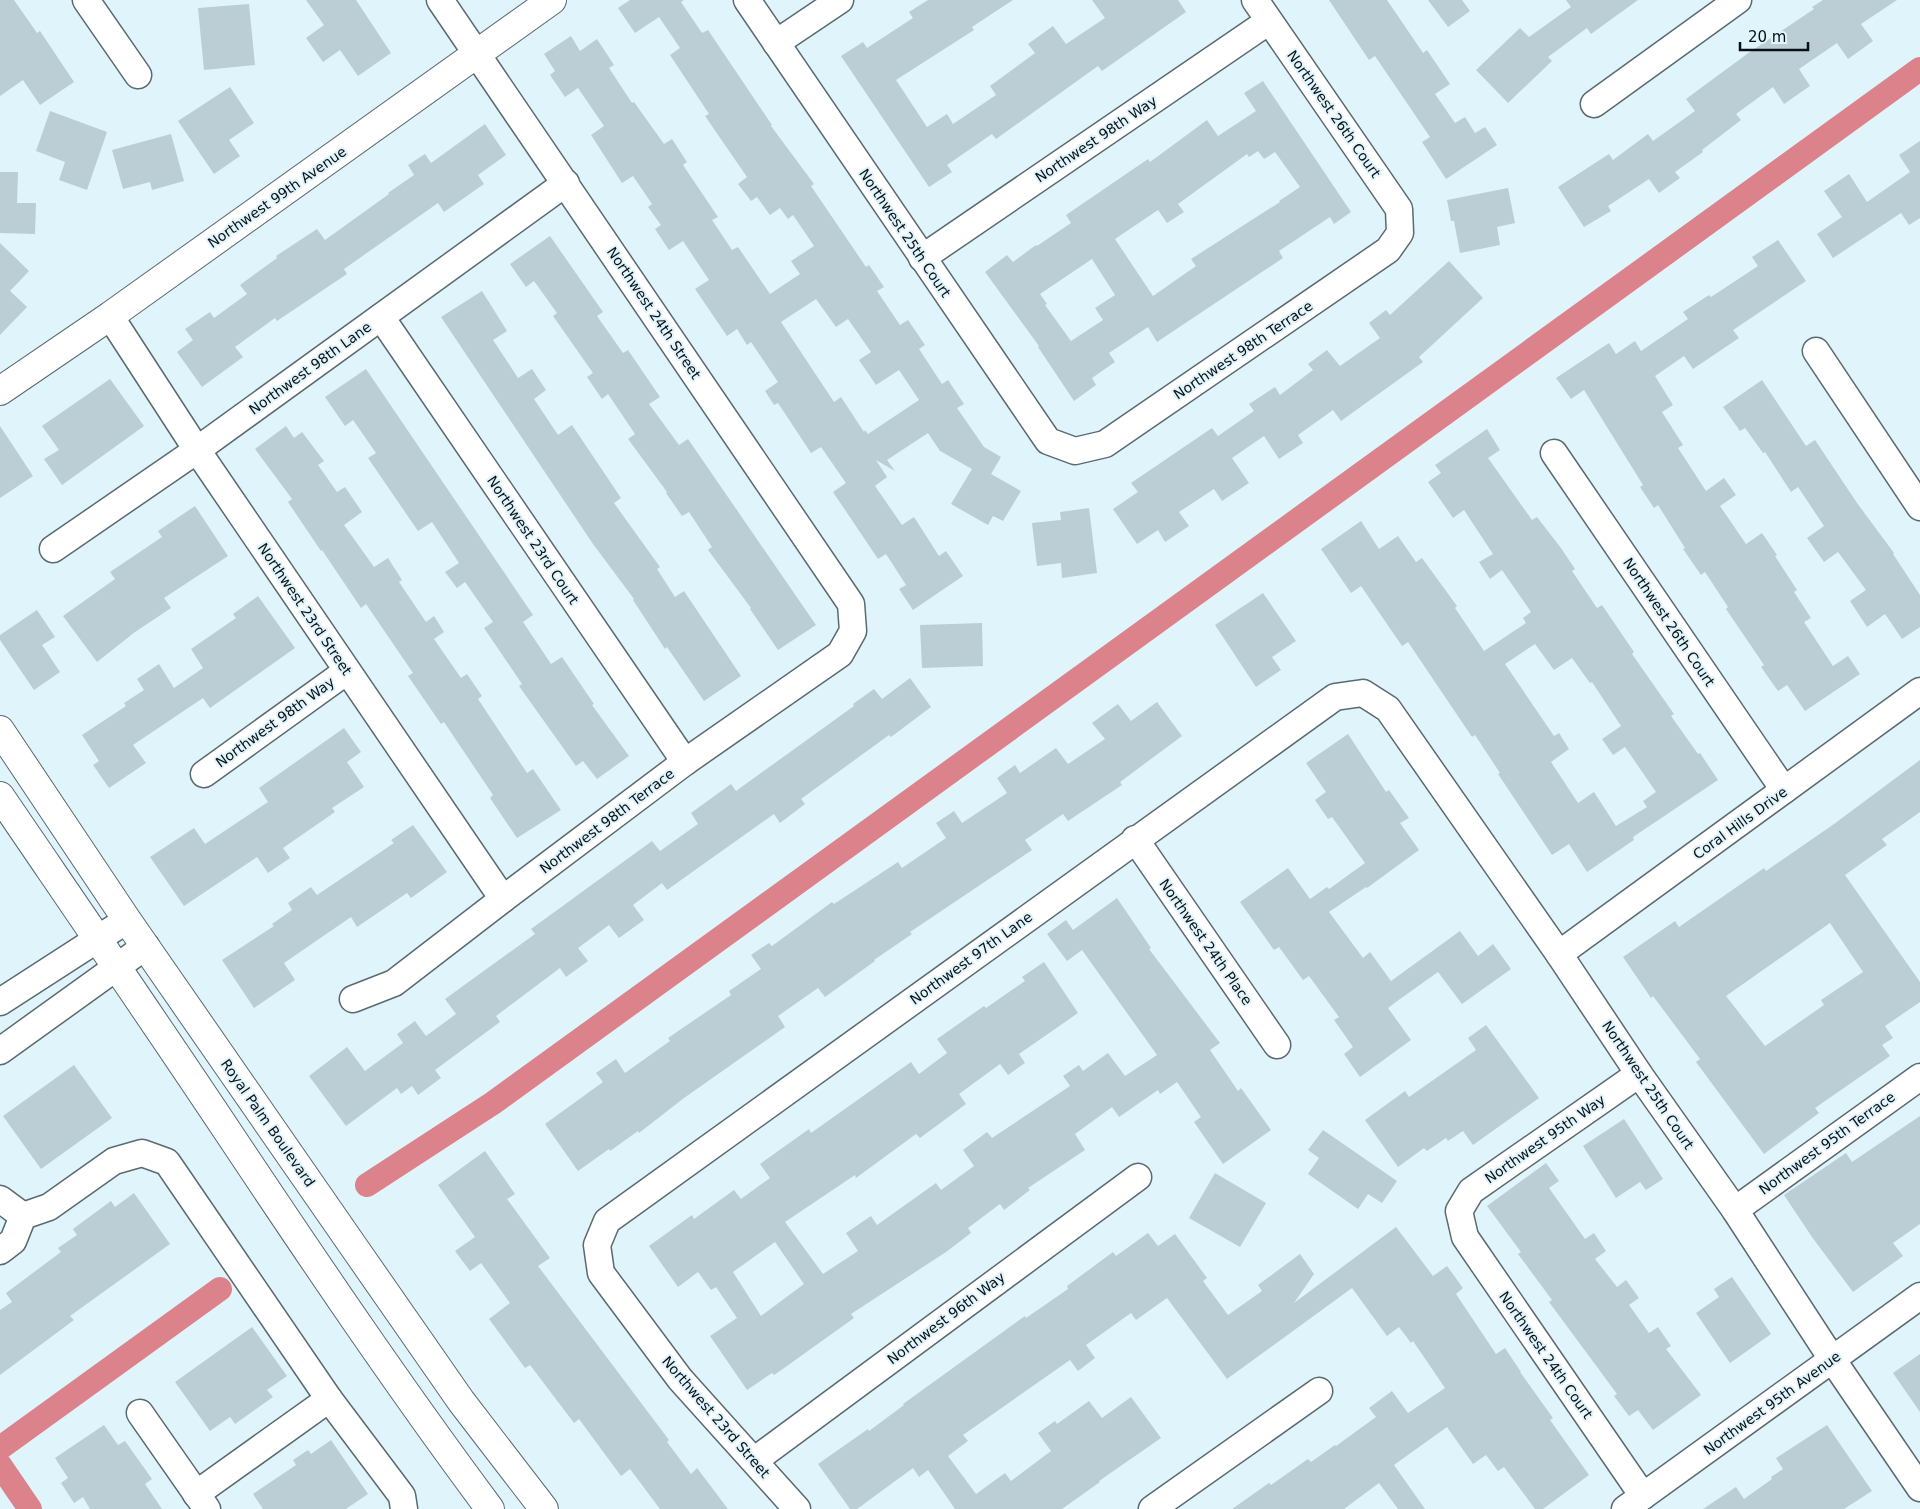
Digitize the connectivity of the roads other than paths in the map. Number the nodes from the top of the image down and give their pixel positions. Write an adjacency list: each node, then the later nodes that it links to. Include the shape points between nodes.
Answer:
1 (86, 0): 10 (street)
2 (440, 0): 9 (street, Northwest 24th Street)
3 (552, 0): 9 (main road, Northwest 99th Avenue)
4 (747, 0): 8 (street, Northwest 25th Court)
5 (840, 0): 8 (street)
6 (1738, 0): 11 (street)
7 (1262, 10): 13 (street, Northwest 26th Court, via 1399,209); 14 (street, Northwest 98th Way)
8 (776, 43): 14 (street, Northwest 25th Court)
9 (478, 54): 12 (street, Northwest 24th Street); 15 (main road, Northwest 99th Avenue)
10 (138, 75)
11 (1594, 104)
12 (566, 183): 16 (street, Northwest 98th Lane); 24 (street, Northwest 24th Street, via 851,604)
13 (1400, 233): 20 (street, Northwest 98th Terrace, via 1388,250 1105,444)
14 (922, 258): 20 (street, Northwest 25th Court, via 1048,441)
15 (110, 316): 18 (main road, Northwest 99th Avenue); 19 (street, Northwest 23rd Street)
16 (381, 317): 19 (street, Northwest 98th Lane); 29 (street, Northwest 23rd Court)
17 (1816, 351): 22 (street)
18 (0, 391)
19 (197, 450): 23 (street, Northwest 98th Lane); 25 (street, Northwest 23rd Street)
20 (1075, 451)
21 (1554, 453): 31 (street, Northwest 26th Court)
22 (1920, 507)
23 (53, 549)
24 (853, 632): 29 (street, Northwest 98th Terrace, via 840,654)
25 (347, 671): 30 (street, Northwest 98th Way); 34 (street, Northwest 23rd Street)
26 (1920, 691): 31 (street, Coral Hills Drive)
27 (1363, 693): 33 (street, Northwest 97th Lane, via 1335,697); 38 (street, Northwest 25th Court, via 1388,709)
28 (0, 730): 35 (main road, Royal Palm Boulevard)
29 (685, 762): 34 (street, Northwest 98th Terrace)
30 (204, 774)
31 (1784, 790): 38 (street, Coral Hills Drive)
32 (0, 796): 36 (main road)
33 (1135, 839): 42 (street, Northwest 24th Place); 51 (street, Northwest 97th Lane, via 606,1220)
34 (503, 899): 40 (street, Northwest 98th Terrace, via 394,984)
35 (127, 920): 36 (street); 37 (main road, Royal Palm Boulevard)
36 (99, 939): 39 (main road); 41 (street)
37 (146, 946): 39 (street); 64 (main road, Royal Palm Boulevard, via 461,1400)
38 (1559, 954): 44 (street, Northwest 25th Court)
39 (117, 967): 43 (street); 63 (main road, via 339,1298)
40 (353, 999)
41 (0, 1002)
42 (1277, 1045)
43 (0, 1051)
44 (1639, 1074): 48 (street, Northwest 25th Court); 49 (street, Northwest 95th Way, via 1472,1191)
45 (1920, 1077): 48 (street, Northwest 95th Terrace)
46 (1138, 1176): 58 (street, Northwest 96th Way)
47 (0, 1199): 50 (street)
48 (1734, 1210): 54 (street, Northwest 25th Court)
49 (1459, 1211): 61 (street, Northwest 24th Court, via 1465,1237)
50 (23, 1216): 52 (street, via 13,1241); 56 (street, via 49,1207 114,1161 142,1153 167,1162)
51 (597, 1245): 58 (street, Northwest 23rd Street, via 602,1273 680,1379)
52 (0, 1251)
53 (1920, 1296): 54 (street, Northwest 95th Avenue)
54 (1832, 1360): 59 (street, Northwest 25th Court); 61 (street, Northwest 95th Avenue)
55 (1319, 1391): 66 (street)
56 (329, 1399): 60 (street); 62 (street, via 402,1496)
57 (140, 1413): 60 (street)
58 (755, 1460): 65 (street, Northwest 23rd Street)
59 (1920, 1488)
60 (202, 1501)
61 (1634, 1502)
62 (404, 1509)
63 (490, 1509)
64 (544, 1509)
65 (797, 1509)
66 (1152, 1509)

